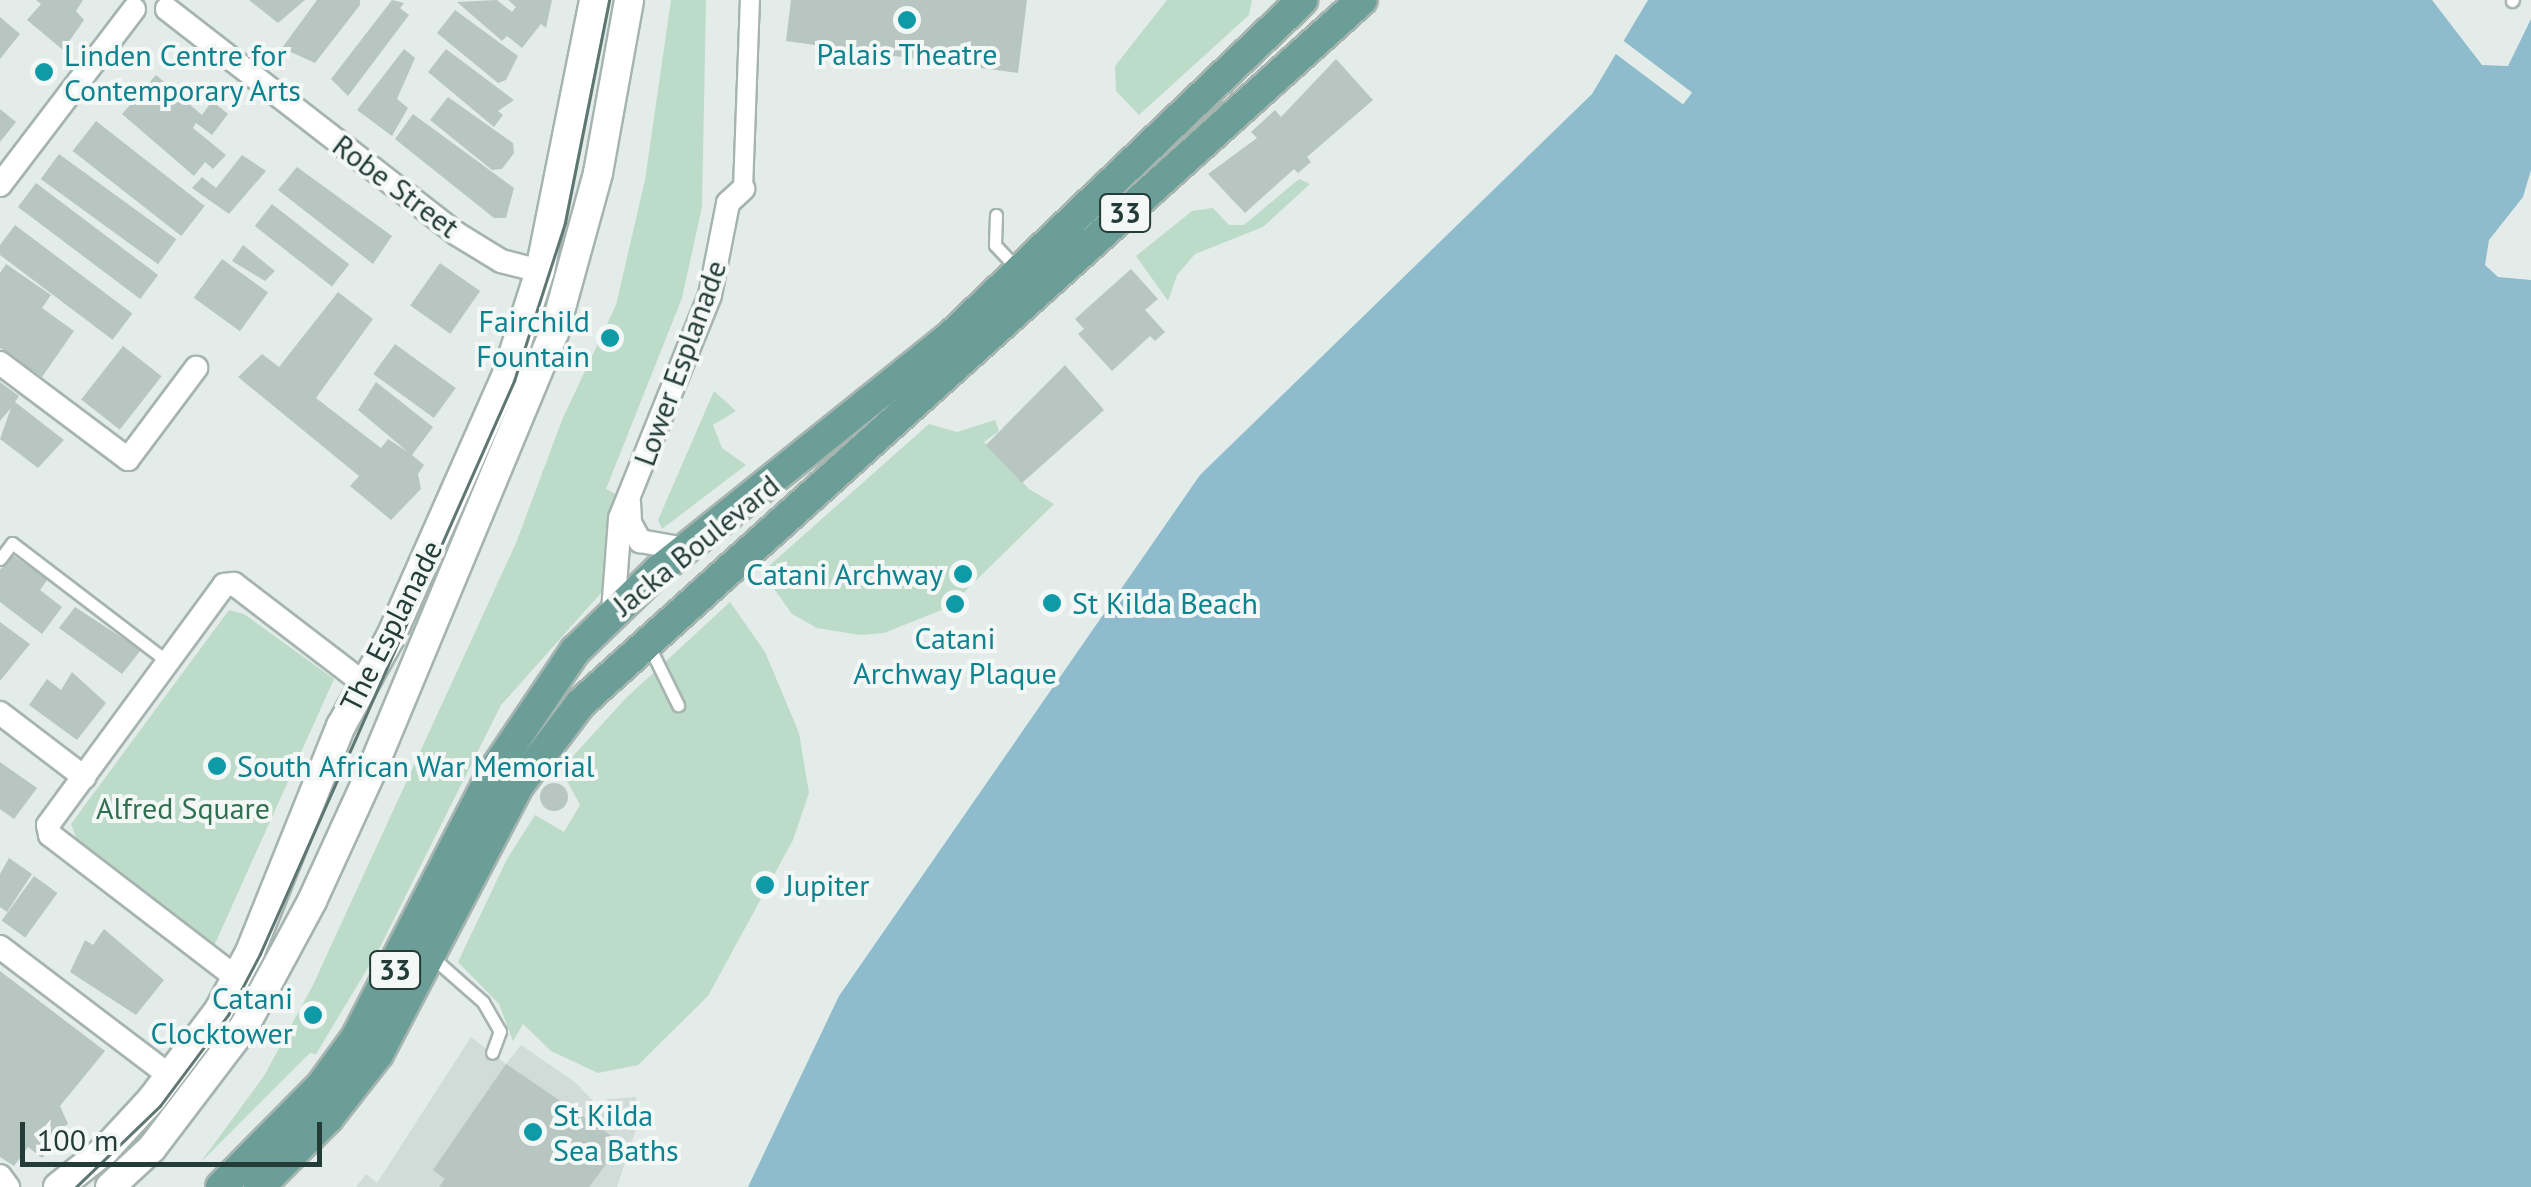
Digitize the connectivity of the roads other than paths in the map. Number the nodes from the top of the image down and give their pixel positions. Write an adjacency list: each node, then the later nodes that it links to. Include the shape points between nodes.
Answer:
1 (594, 0): 11 (street, The Esplanade)
2 (629, 0): 13 (street, The Esplanade)
3 (750, 0): 9 (street, Lower Esplanade)
4 (1362, 0): 7 (main road, 33)
5 (169, 4): 6 (street, via 154,16); 11 (street, Robe Street, via 457,234 501,261)
6 (131, 5): 8 (street)
7 (1311, 6): 12 (main road, Jacka Boulevard / 33); 20 (main road, Jacka Boulevard / 33)
8 (0, 185)
9 (743, 189): 16 (street, Lower Esplanade, via 728,202 710,296)
10 (996, 215): 12 (lane, via 995,246)
11 (540, 271): 13 (street); 24 (street, The Esplanade, via 489,420)
12 (1019, 272): 17 (main road, Jacka Boulevard / 33, via 888,390)
13 (571, 280): 25 (street, The Esplanade, via 535,388)
14 (0, 362): 15 (street, via 128,459)
15 (196, 368)
16 (631, 493): 17 (street, Lower Esplanade, via 630,522 640,542); 21 (street, Lower Esplanade, via 617,530)
17 (685, 549): 19 (main road, Jacka Boulevard / 33)
18 (0, 558): 23 (lane, via 12,544)
19 (660, 570): 20 (main road, via 652,595); 21 (main road, Jacka Boulevard / 33)
20 (682, 610): 22 (main road, Jacka Boulevard / 33)
21 (612, 612): 22 (main road); 40 (main road, Jacka Boulevard / 33, via 517,731 356,1038 322,1086)
22 (650, 638): 26 (lane); 30 (main road, Jacka Boulevard / 33, via 580,704 534,761)
23 (168, 662): 24 (street, via 224,585 234,584); 28 (street)
24 (364, 684): 25 (street); 31 (street, The Esplanade, via 284,856)
25 (398, 700): 32 (street, The Esplanade, via 340,842)
26 (678, 705)
27 (0, 713): 28 (street)
28 (84, 777): 31 (street, via 48,825 50,836)
29 (0, 947): 34 (street)
30 (432, 956): 33 (lane, via 483,1002 500,1031); 41 (main road, Jacka Boulevard / 33, via 354,1086)
31 (238, 979): 32 (street); 34 (street, The Esplanade)
32 (264, 994): 35 (street, The Esplanade)
33 (492, 1052)
34 (170, 1076): 35 (street); 38 (street, The Esplanade, via 106,1150)
35 (194, 1095): 39 (street, The Esplanade)
36 (0, 1176): 37 (street)
37 (8, 1187)
38 (58, 1187)
39 (110, 1187)
40 (222, 1187)
41 (259, 1187)

